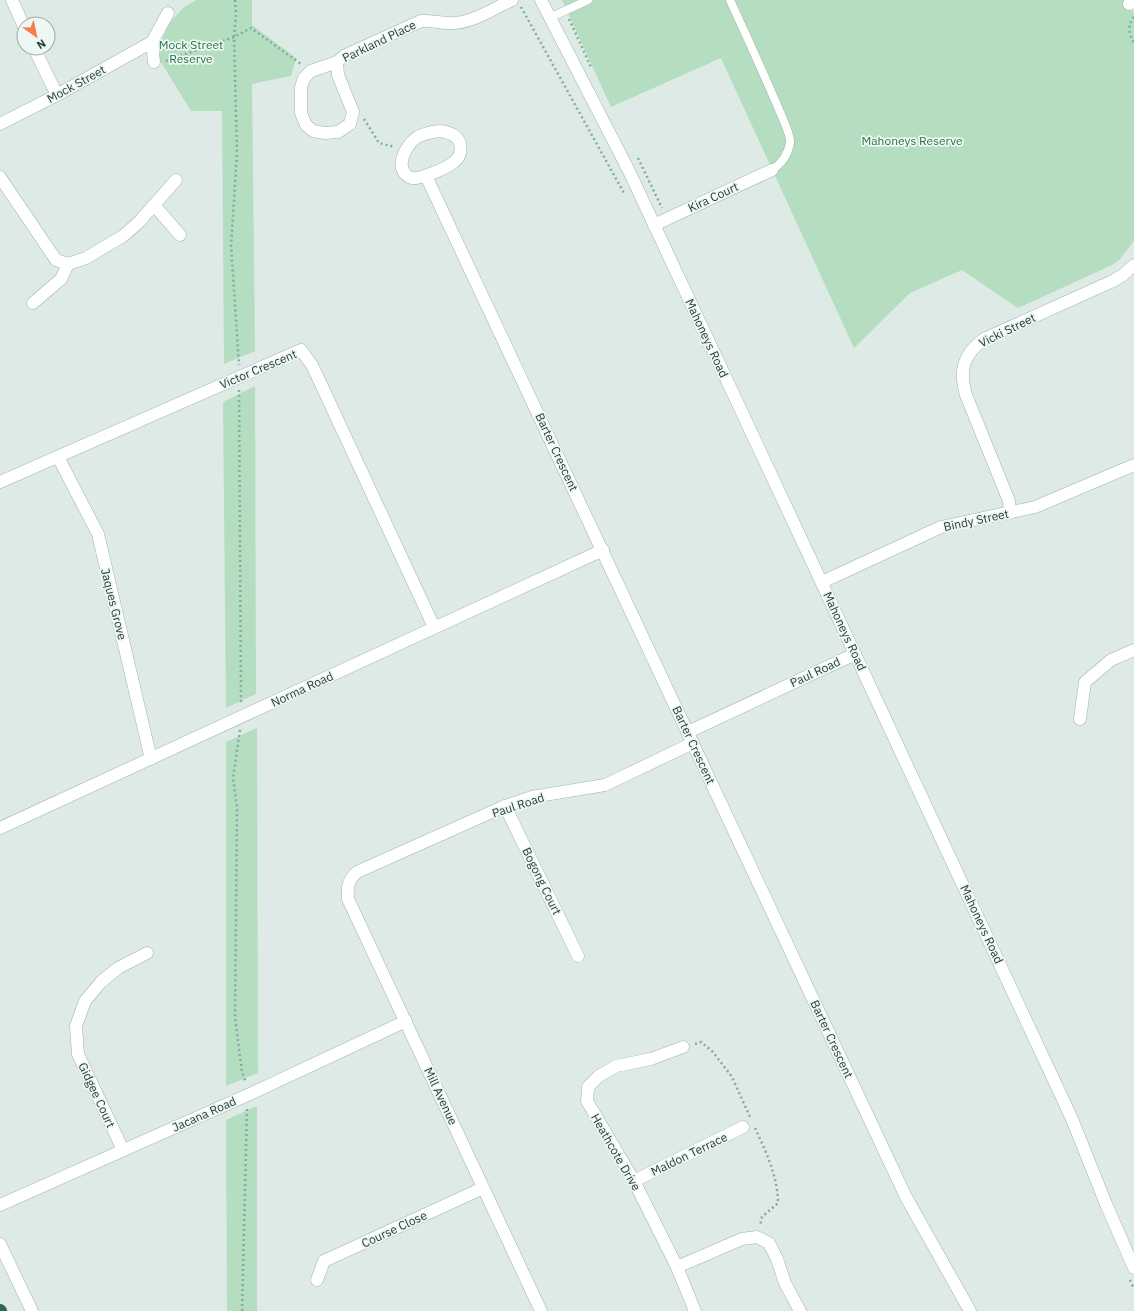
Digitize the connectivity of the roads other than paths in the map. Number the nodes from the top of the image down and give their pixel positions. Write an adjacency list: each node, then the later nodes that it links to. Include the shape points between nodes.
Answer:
1 (12, 0): 7 (street)
2 (541, 0): 8 (street, Mahoneys Road)
3 (588, 0): 8 (lane)
4 (730, 0): 15 (lane, via 772,93 790,142 787,154)
5 (516, 2): 12 (street, Parkland Place, via 464,22 452,24 421,21 344,56)
6 (168, 13): 9 (street)
7 (19, 16)
8 (549, 18): 20 (street, Mahoneys Road)
9 (152, 42): 11 (street); 13 (street, Mock Street)
10 (38, 56): 13 (street)
11 (154, 62)
12 (337, 62): 12 (street, Parkland Place, via 338,75 354,112 350,124 338,132 313,131 306,125 301,113 301,87 304,78 311,71)
13 (57, 95): 14 (street, Mock Street)
14 (0, 124)
15 (772, 170): 20 (street, Kira Court)
16 (426, 176): 16 (street, via 454,162 460,155 461,146 457,138 440,131 427,132 415,139 405,150 402,168 406,174 412,178); 29 (street, Barter Crescent)
17 (0, 177): 22 (street, via 56,260)
18 (176, 180): 19 (street)
19 (154, 205): 21 (street); 22 (street, via 123,236 86,258)
20 (654, 225): 30 (street, Mahoneys Road)
21 (180, 235)
22 (68, 264): 24 (street, via 61,280)
23 (1134, 265): 28 (street, Vicki Street, via 1107,284 984,339 968,354 963,371 963,386 1009,501)
24 (33, 303)
25 (58, 457): 27 (street, Victor Crescent); 31 (street, Victor Crescent, via 301,350 312,365); 37 (street, Jaques Grove, via 98,534)
26 (1133, 468): 28 (street, Bindy Street, via 1035,507)
27 (0, 482)
28 (1010, 513): 30 (street, Bindy Street, via 941,527)
29 (603, 550): 31 (street, Norma Road); 35 (street, Barter Crescent)
30 (822, 582): 33 (street, Mahoneys Road)
31 (434, 627): 37 (street, Norma Road)
32 (1134, 650): 34 (street, via 1111,660 1085,682)
33 (855, 654): 35 (street, Paul Road); 52 (street, Mahoneys Road, via 1072,1119 1108,1211)
34 (1080, 719)
35 (688, 732): 36 (street, Barter Crescent)
36 (693, 744): 38 (street, Paul Road, via 605,785 532,798); 58 (street, Barter Crescent, via 906,1197)
37 (151, 759): 39 (street, Norma Road)
38 (506, 806): 40 (street, Paul Road, via 358,872); 42 (street, Bogong Court)
39 (0, 828)
40 (349, 881): 43 (street, Mill Avenue, via 348,899)
41 (147, 953): 46 (street, Gidgee Court, via 118,968 100,982 85,1001 76,1026 78,1054)
42 (578, 956)
43 (406, 1021): 46 (street, Jacana Road); 48 (street, Mill Avenue)
44 (683, 1047): 47 (street, Heathcote Drive, via 651,1059 616,1066 599,1076 588,1087 587,1102)
45 (744, 1127): 47 (street, Maldon Terrace)
46 (122, 1150): 49 (street, Jacana Road)
47 (634, 1181): 51 (street, Heathcote Drive)
48 (483, 1188): 53 (street, Course Close, via 324,1261); 55 (street, Mill Avenue)
49 (0, 1205)
50 (0, 1244): 54 (street)
51 (677, 1267): 56 (street, Heathcote Drive); 57 (street, via 742,1239 757,1237 769,1244)
52 (1134, 1268)
53 (316, 1280)
54 (32, 1311)
55 (541, 1311)
56 (695, 1311)
57 (800, 1311)
58 (970, 1311)

